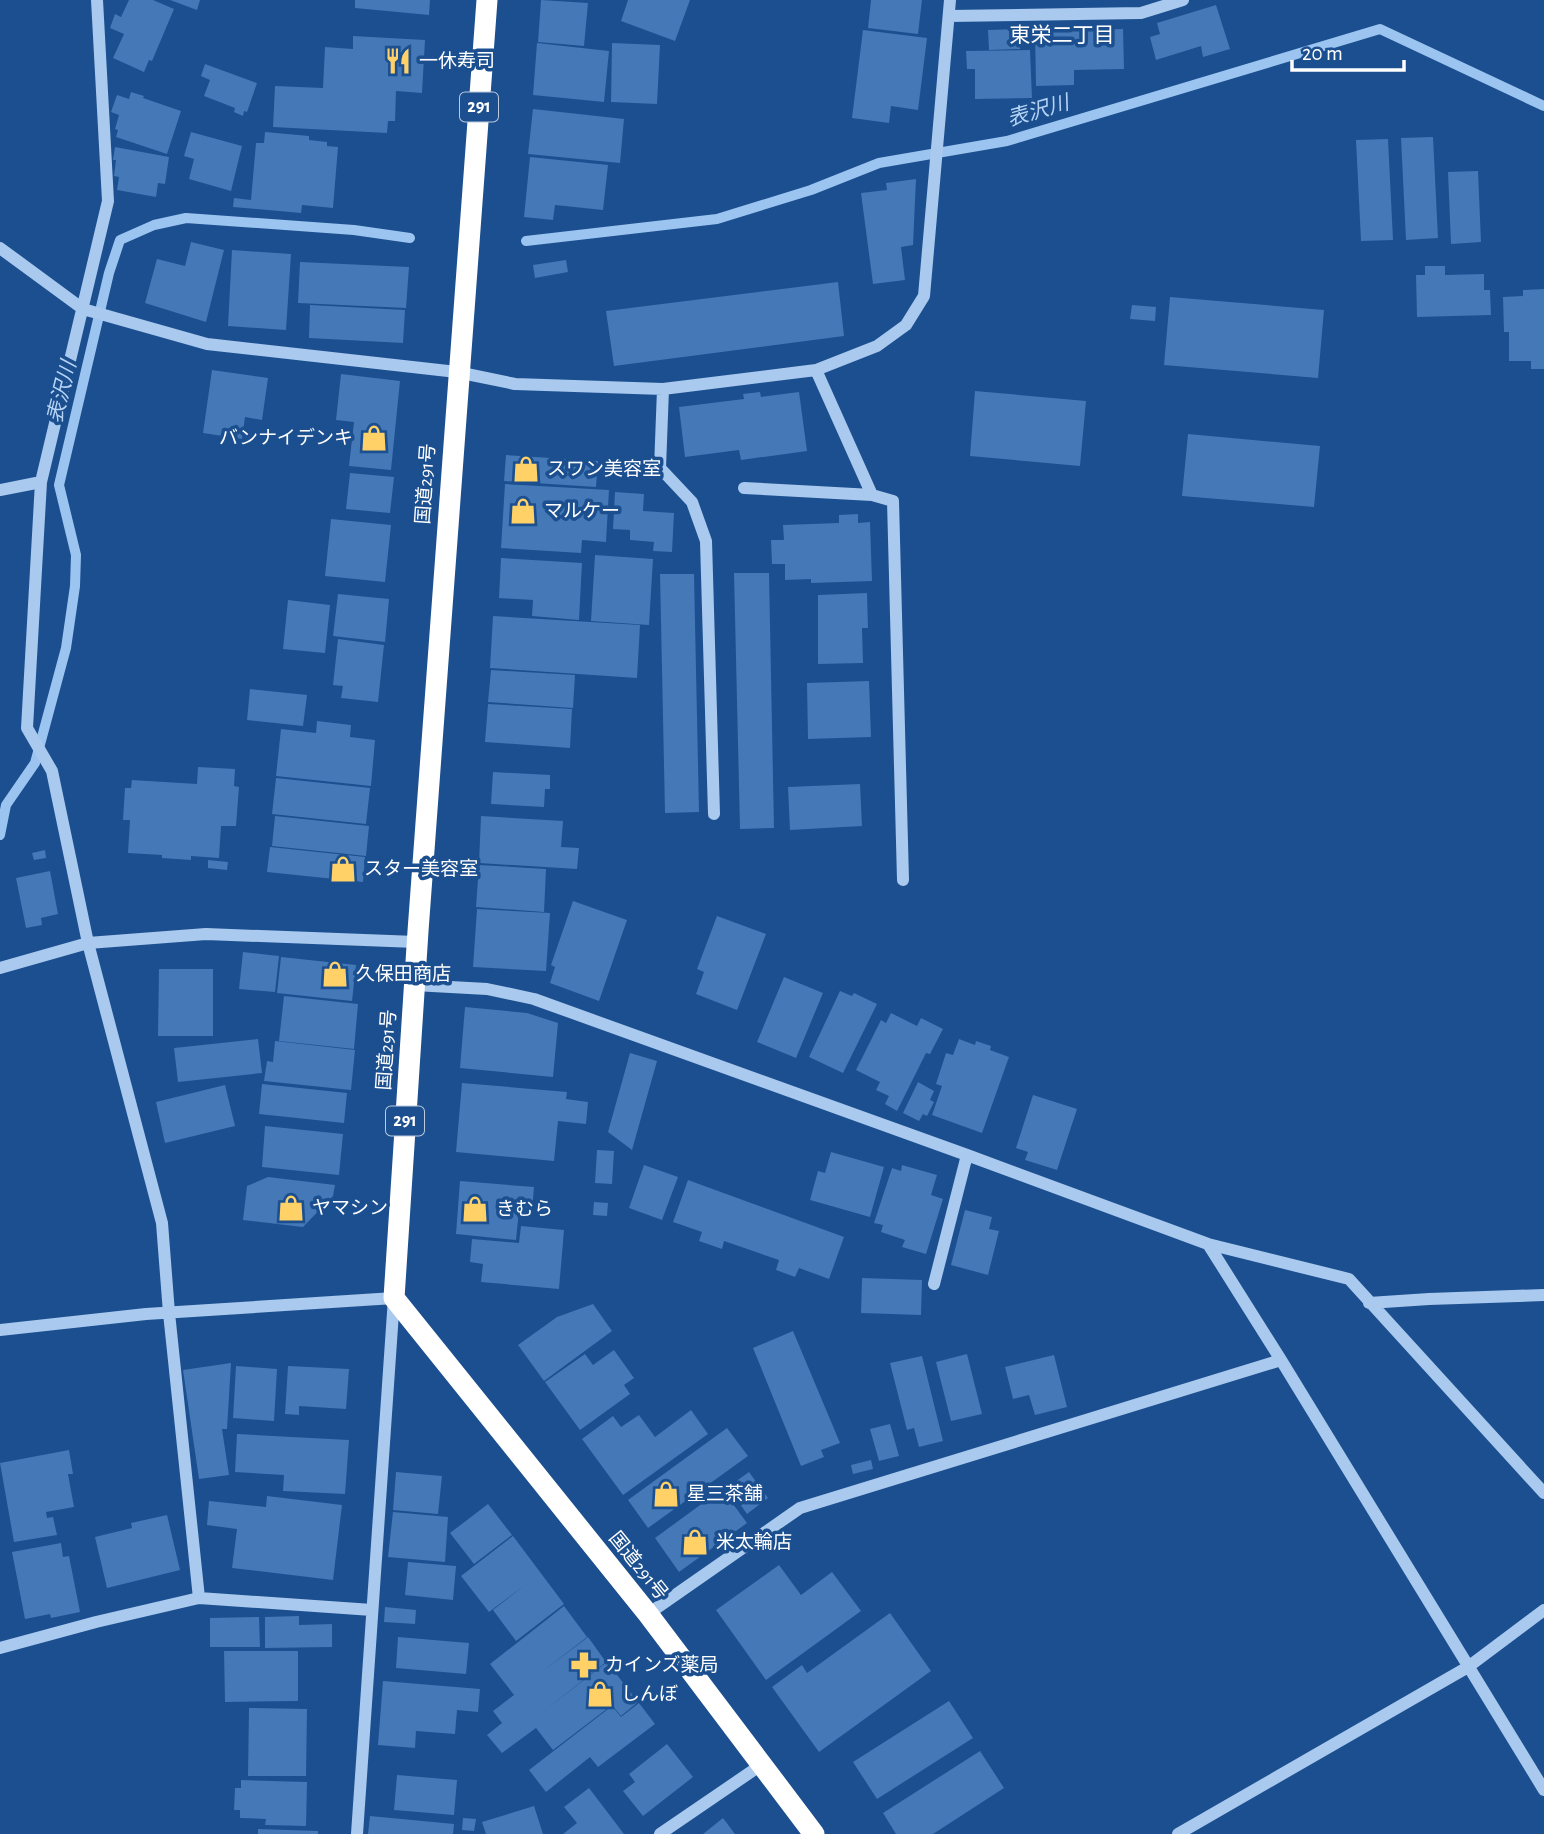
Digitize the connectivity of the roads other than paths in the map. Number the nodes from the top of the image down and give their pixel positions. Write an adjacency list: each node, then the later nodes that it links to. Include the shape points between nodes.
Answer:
1 (97, 0): 7 (street, via 108,201)
2 (487, 0): 9 (highway, 国道291号 / 291)
3 (950, 0): 5 (street)
4 (1183, 0): 5 (street, via 1140,13)
5 (948, 16): 8 (street, via 924,296 906,325 877,346)
6 (0, 248): 7 (street)
7 (86, 310): 9 (street, via 207,344); 11 (street)
8 (816, 370): 10 (street); 14 (street)
9 (457, 372): 10 (street, via 515,384); 17 (highway, 国道291号 / 291)
10 (663, 389): 15 (street, via 660,468 692,502 706,541)
11 (41, 482): 13 (street); 18 (street, via 27,728 52,771)
12 (744, 488): 14 (street)
13 (0, 490)
14 (872, 495): 16 (street, via 893,501)
15 (714, 814)
16 (903, 880)
17 (416, 942): 18 (street, via 205,934); 20 (highway, 国道291号 / 291)
18 (88, 943): 19 (street); 27 (street, via 162,1223)
19 (0, 968)
20 (414, 985): 21 (street, via 488,989 534,999); 25 (highway, 国道291号 / 291)
21 (967, 1154): 22 (street); 23 (street)
22 (1208, 1244): 26 (street, via 1349,1279); 29 (street)
23 (934, 1284)
24 (1544, 1295): 26 (street)
25 (394, 1298): 27 (street); 32 (street); 34 (highway, 国道291号)
26 (1369, 1303): 30 (street)
27 (169, 1313): 28 (street); 31 (street)
28 (0, 1330)
29 (1281, 1360): 34 (street, via 800,1508); 36 (street)
30 (1544, 1493)
31 (199, 1598): 32 (street); 35 (street)
32 (372, 1610): 39 (street)
33 (1544, 1610): 36 (street)
34 (648, 1614): 37 (highway, 国道291号)
35 (0, 1648)
36 (1468, 1667): 38 (street); 42 (street)
37 (761, 1765): 40 (street); 41 (highway, 国道291号)
38 (1544, 1790)
39 (357, 1834)
40 (660, 1834)
41 (814, 1834)
42 (1178, 1834)

